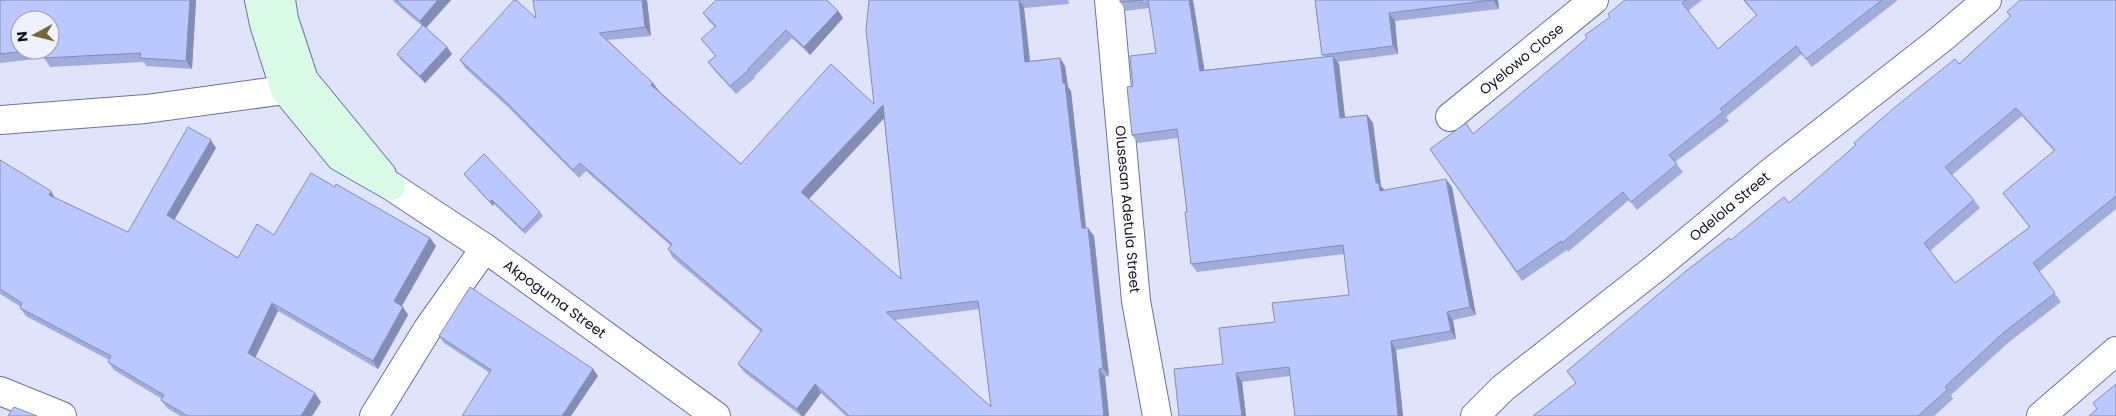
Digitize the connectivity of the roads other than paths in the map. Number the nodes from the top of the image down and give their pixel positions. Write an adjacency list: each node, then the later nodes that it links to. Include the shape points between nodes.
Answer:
1 (259, 0): 6 (street, Akpoguma Street, via 264,24)
2 (281, 0): 6 (street, Akpoguma Street)
3 (1109, 0): 15 (street, Olusesan Adetula Street, via 1136,301)
4 (1594, 0): 7 (street, Oyelowo Close)
5 (1987, 0): 16 (street, Odelola Street, via 1502,388)
6 (294, 85): 8 (street, via 146,109); 9 (street, Akpoguma Street, via 391,186)
7 (1450, 117)
8 (0, 120)
9 (485, 248): 13 (street, via 427,330); 14 (street, Akpoguma Street)
10 (2116, 351): 17 (street)
11 (0, 390): 12 (street)
12 (62, 416)
13 (374, 416)
14 (716, 416)
15 (1157, 416)
16 (1475, 416)
17 (2041, 416)

